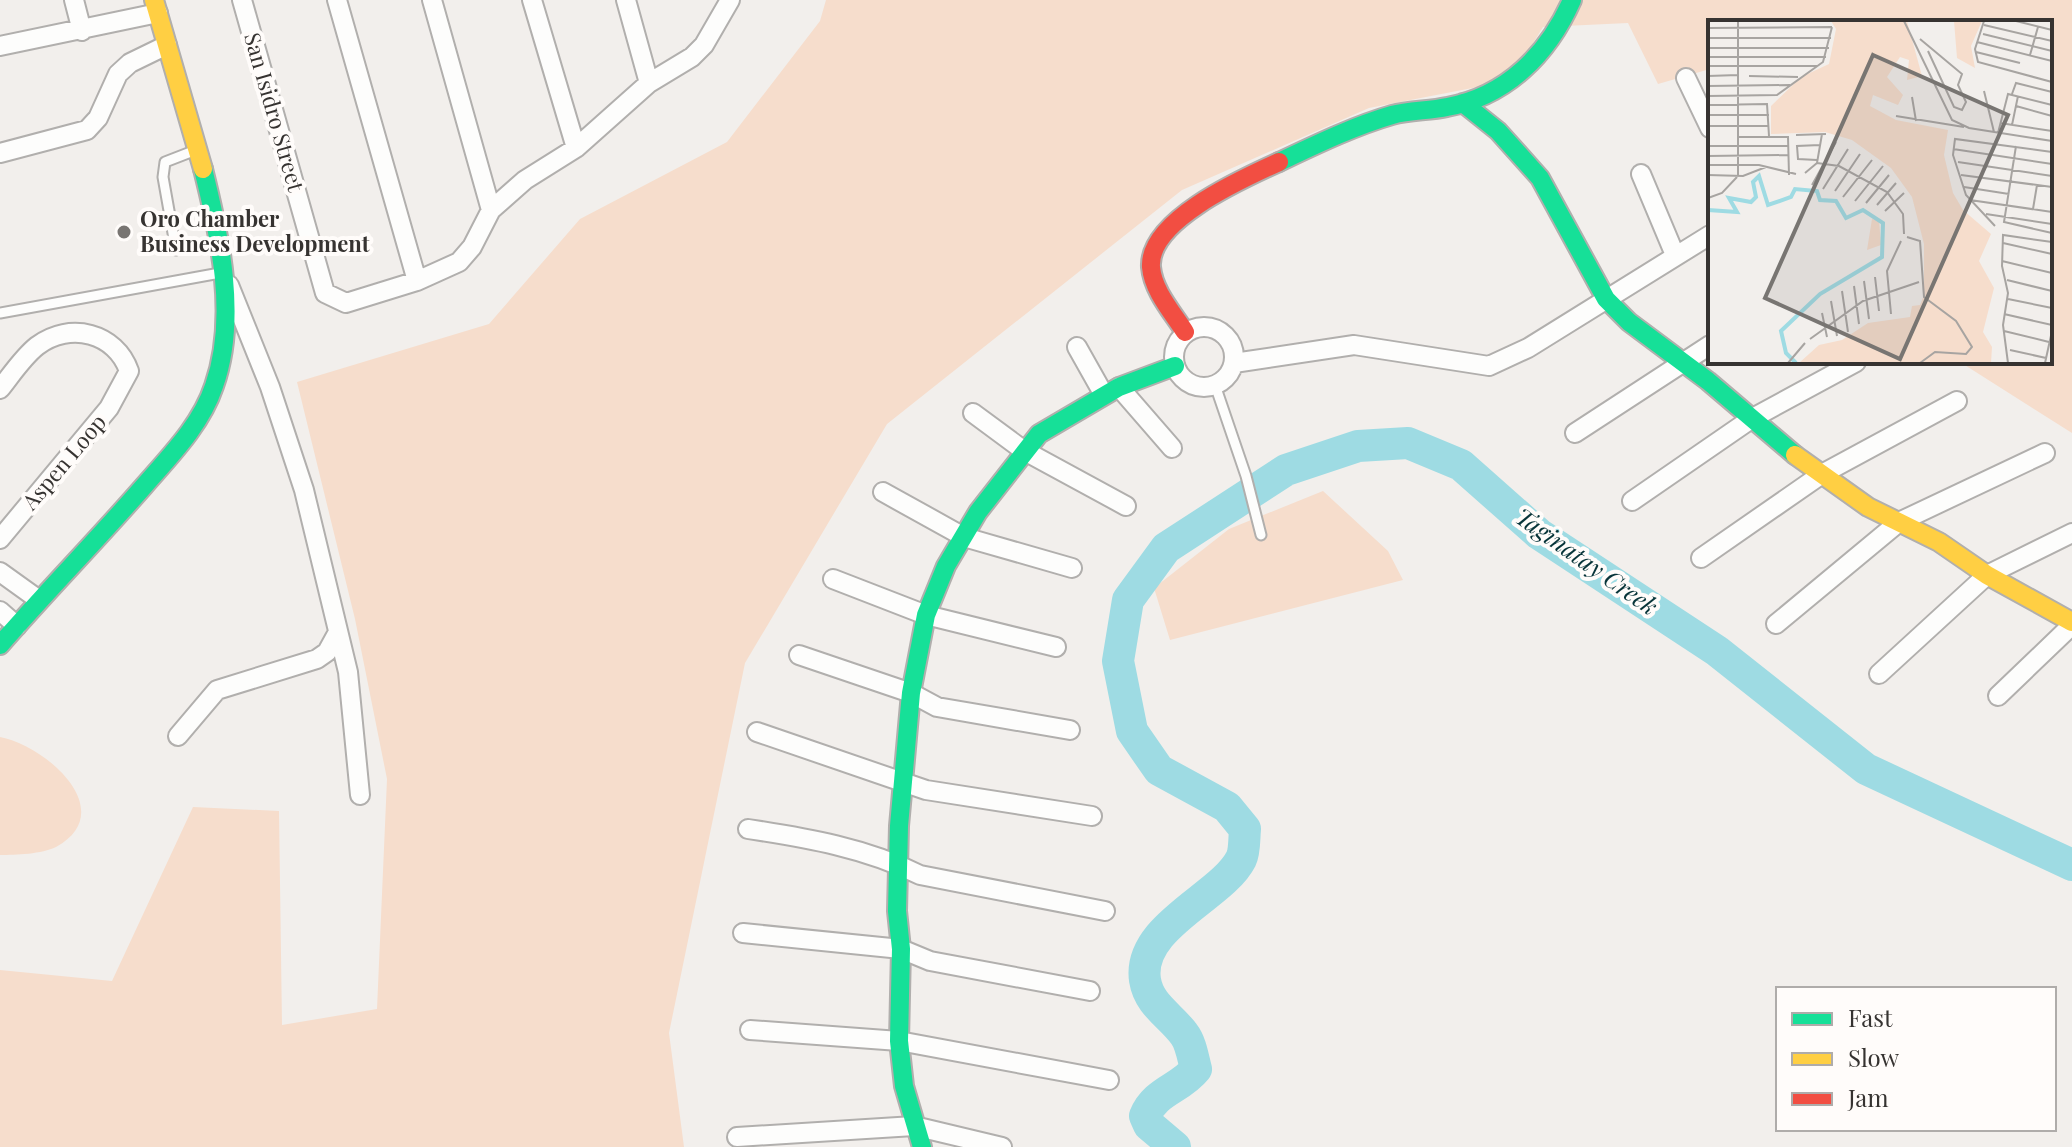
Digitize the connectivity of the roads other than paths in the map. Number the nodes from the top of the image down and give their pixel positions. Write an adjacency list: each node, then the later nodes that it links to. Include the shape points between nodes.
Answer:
1 (74, 0): 10 (street)
2 (242, 0): 26 (street, San Isidro Street, via 325,293 346,303)
3 (337, 0): 26 (street)
4 (432, 0): 21 (street)
5 (532, 0): 17 (street)
6 (626, 0): 14 (street)
7 (1572, 0): 15 (street, via 1563,24 1522,73)
8 (725, 4): 14 (street, via 704,45)
9 (156, 7): 10 (street); 11 (street)
10 (82, 31): 12 (street)
11 (167, 45): 18 (street); 19 (street, via 118,74 87,130)
12 (0, 46)
13 (1686, 78): 16 (street)
14 (649, 83): 17 (street)
15 (1463, 103): 27 (street, via 1498,131 1540,178); 29 (street, via 1401,110 1377,120 1224,188 1173,224 1158,241 1151,261 1156,284)
16 (1708, 124)
17 (576, 148): 21 (street, via 525,180)
18 (196, 150): 23 (lane, via 165,162); 25 (street)
19 (0, 153)
20 (1641, 174): 24 (street)
21 (491, 210): 26 (street, via 459,262)
22 (1708, 236): 24 (street)
23 (176, 250)
24 (1675, 255): 27 (street)
25 (223, 272): 28 (lane); 60 (street, via 222,350 215,385 197,421); 66 (street, via 270,387 304,490)
26 (417, 281)
27 (1606, 299): 32 (street); 33 (street, via 1489,366 1354,345)
28 (0, 313)
29 (1185, 332): 33 (street, via 1200,326 1223,333 1232,345); 35 (street, via 1175,348)
30 (1708, 346): 32 (street)
31 (1077, 347): 38 (street)
32 (1680, 361): 41 (street); 42 (street)
33 (1234, 363): 36 (street)
34 (1852, 364): 41 (street)
35 (1175, 366): 36 (street, via 1191,384); 38 (street)
36 (1215, 385): 52 (lane)
37 (0, 389): 54 (street, Aspen Loop, via 39,345 75,333 114,345 129,371 109,408)
38 (1112, 391): 43 (street); 44 (street, via 1056,421)
39 (1957, 401): 46 (street)
40 (973, 413): 44 (street)
41 (1751, 419): 46 (street); 48 (street)
42 (1575, 433)
43 (1172, 448)
44 (1023, 450): 49 (street); 53 (street)
45 (2045, 453): 50 (street)
46 (1822, 474): 50 (street); 55 (street)
47 (883, 492): 53 (street)
48 (1632, 501)
49 (1126, 506)
50 (1899, 522): 58 (street); 63 (street)
51 (2072, 533): 58 (street)
52 (1261, 535)
53 (964, 537): 56 (street); 62 (street)
54 (0, 539)
55 (1701, 558)
56 (1072, 568)
57 (0, 572): 60 (street)
58 (1987, 575): 64 (street); 70 (street)
59 (833, 579): 62 (street)
60 (39, 600): 65 (street)
61 (0, 611): 65 (street)
62 (926, 615): 68 (street); 71 (street)
63 (1776, 624)
64 (2072, 624): 72 (street)
65 (17, 626): 67 (street)
66 (338, 632): 75 (street, via 317,659 217,690); 77 (street, via 348,672)
67 (0, 645)
68 (1056, 647)
69 (799, 655): 71 (street)
70 (1879, 674)
71 (911, 693): 73 (street, via 937,707); 76 (street)
72 (1998, 696)
73 (1070, 730)
74 (757, 732): 76 (street)
75 (178, 736)
76 (903, 780): 78 (street, via 926,790); 80 (street)
77 (360, 795)
78 (1092, 816)
79 (748, 829): 80 (street, via 819,840)
80 (897, 864): 81 (street, via 920,875); 83 (street)
81 (1105, 911)
82 (743, 933): 83 (street)
83 (901, 949): 84 (street, via 930,961); 86 (street)
84 (1090, 991)
85 (750, 1030): 86 (street)
86 (899, 1041): 87 (street); 88 (street)
87 (1109, 1080)
88 (914, 1126): 89 (street); 90 (street); 91 (street)
89 (737, 1137)
90 (922, 1147)
91 (1002, 1147)

